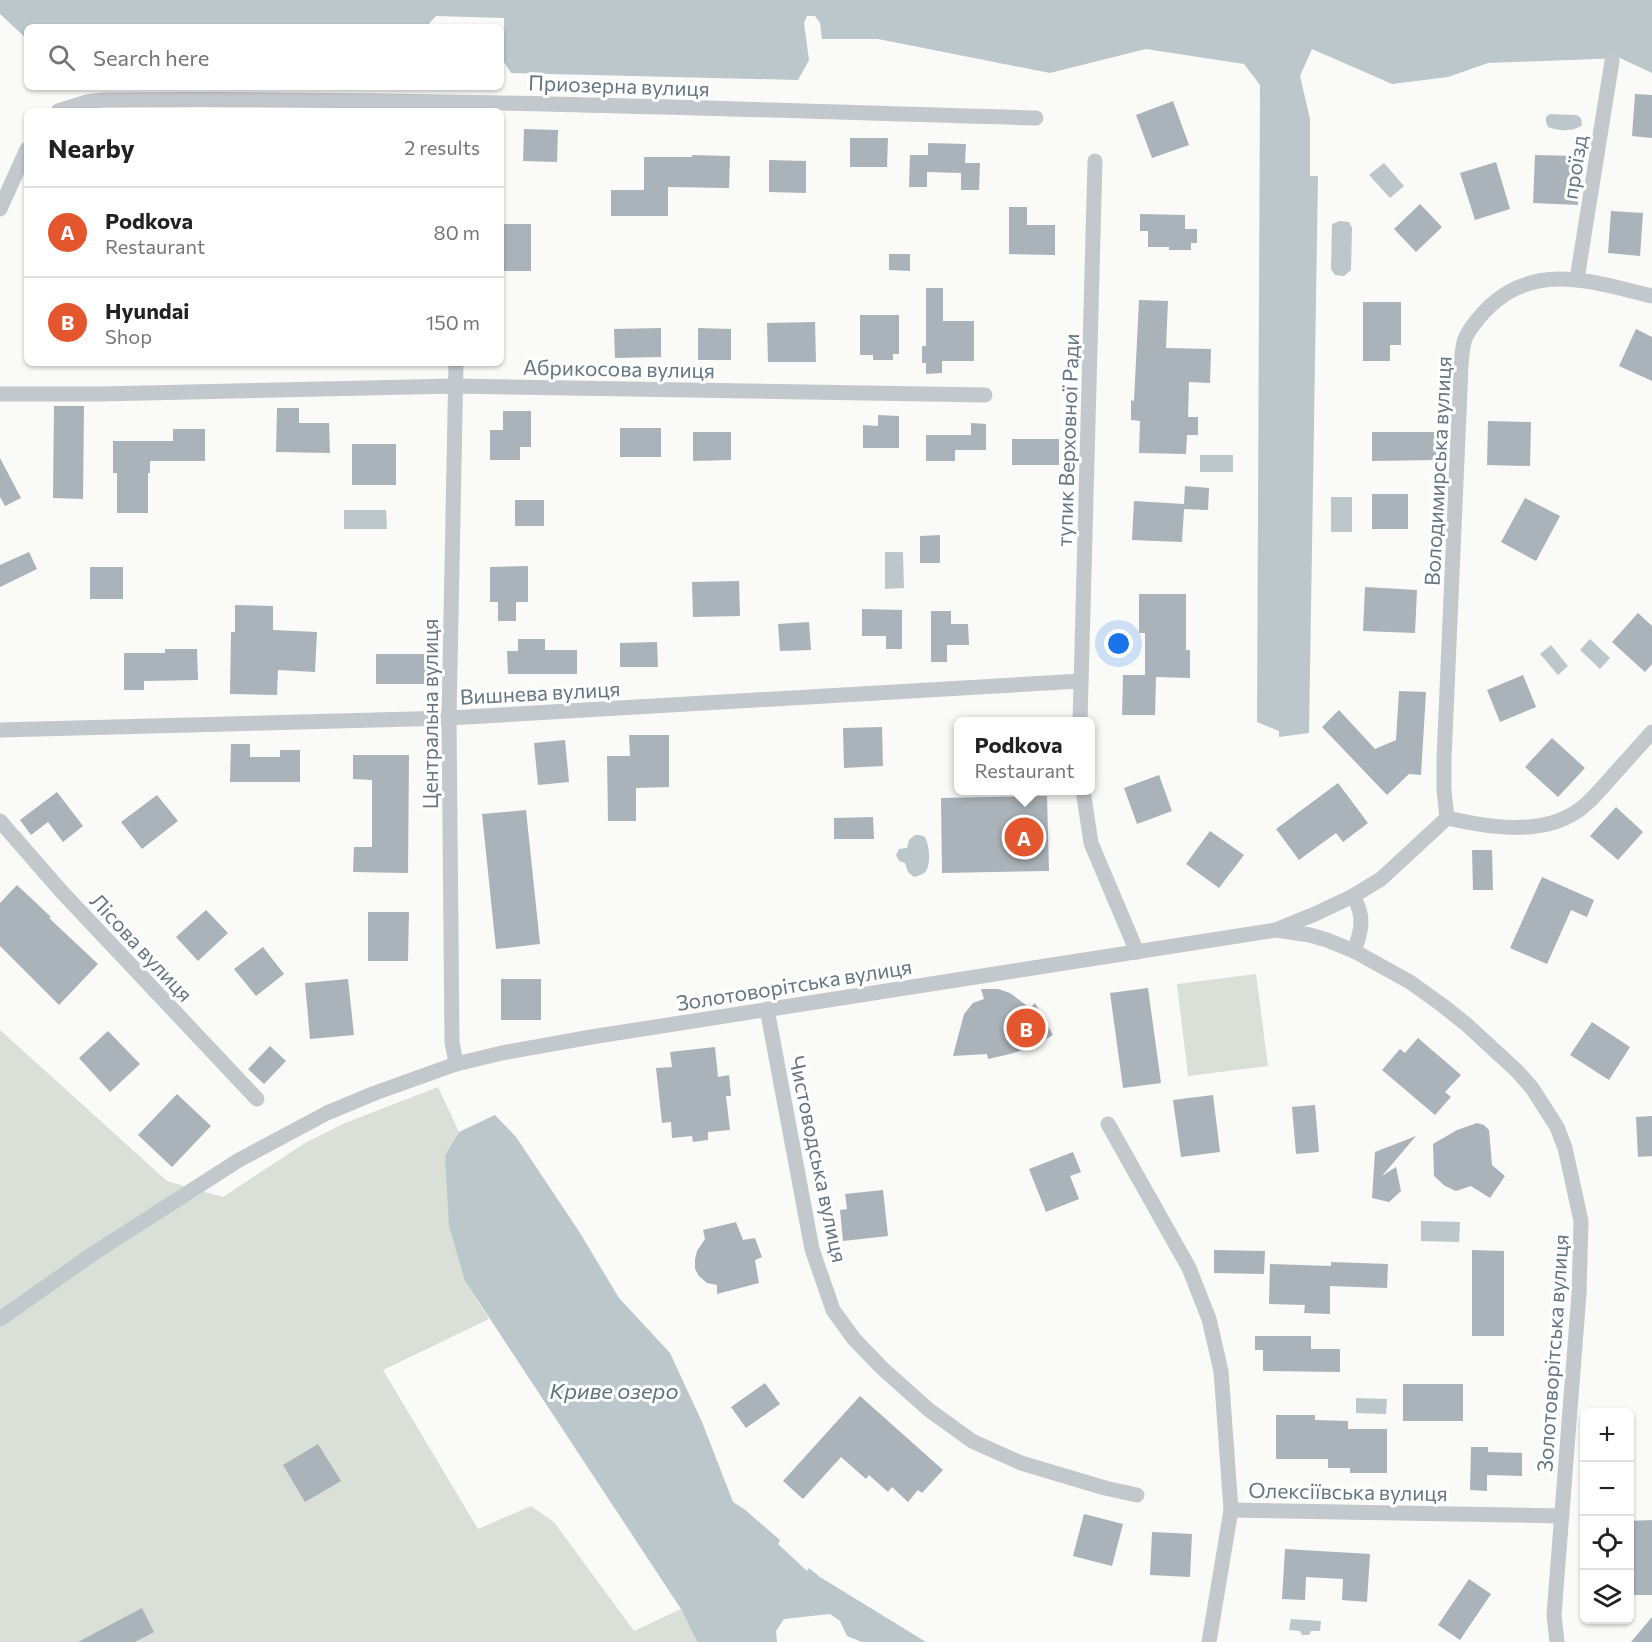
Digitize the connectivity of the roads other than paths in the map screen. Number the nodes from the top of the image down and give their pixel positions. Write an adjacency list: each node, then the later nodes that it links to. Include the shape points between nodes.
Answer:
1 (1612, 61): 8 (street, проїзд)
2 (464, 106): 3 (street, Приозерна вулиця, via 192,99 102,100); 4 (street, Приозерна вулиця)
3 (68, 108)
4 (1036, 118)
5 (24, 156): 7 (street)
6 (1095, 160): 14 (street, тупик Верховної Ради)
7 (0, 209)
8 (1577, 279): 9 (street, Володимирська вулиця); 20 (street, Володимирська вулиця, via 1518,286 1483,313 1466,339 1460,390 1445,735)
9 (1652, 296)
10 (456, 366): 11 (street, Центральна вулиця)
11 (455, 386): 12 (street, Абрикосова вулиця); 13 (street, Абрикосова вулиця); 16 (street, Центральна вулиця)
12 (0, 394)
13 (985, 395)
14 (1081, 681): 15 (street, тупик Верховної Ради); 16 (street, Вишнева вулиця)
15 (1080, 717)
16 (449, 718): 17 (street, Вишнева вулиця); 27 (street, Центральна вулиця, via 452,1042)
17 (0, 730)
18 (1652, 732): 20 (street, via 1590,802 1561,820 1545,825 1482,826)
19 (1084, 795): 25 (street, via 1091,843)
20 (1447, 818): 22 (street, Золотоворітська вулиця, via 1388,874)
21 (0, 821): 28 (street, Лісова вулиця)
22 (1353, 896): 23 (street, Золотоворітська вулиця); 24 (street, via 1362,918)
23 (1276, 930): 24 (street, Золотоворітська вулиця, via 1310,935); 25 (street, Золотоворітська вулиця)
24 (1354, 951): 33 (street, Золотоворітська вулиця, via 1410,982 1466,1024 1532,1088 1557,1126 1581,1221)
25 (1137, 952): 26 (street, Золотоворітська вулиця)
26 (767, 1009): 27 (street, Золотоворітська вулиця, via 554,1043); 31 (street, Чистоводська вулиця, via 812,1249 833,1310 854,1339 929,1410 972,1441 1021,1463)
27 (456, 1064): 30 (street, Золотоворітська вулиця, via 327,1113 239,1160)
28 (257, 1100)
29 (1108, 1124): 32 (street, via 1189,1268 1209,1319 1221,1371)
30 (0, 1319)
31 (1137, 1495)
32 (1232, 1510): 33 (street, Олексіївська вулиця); 34 (street, Олексіївська вулиця)
33 (1562, 1516): 35 (street, Золотоворітська вулиця, via 1554,1615)
34 (1209, 1642)
35 (1557, 1642)

